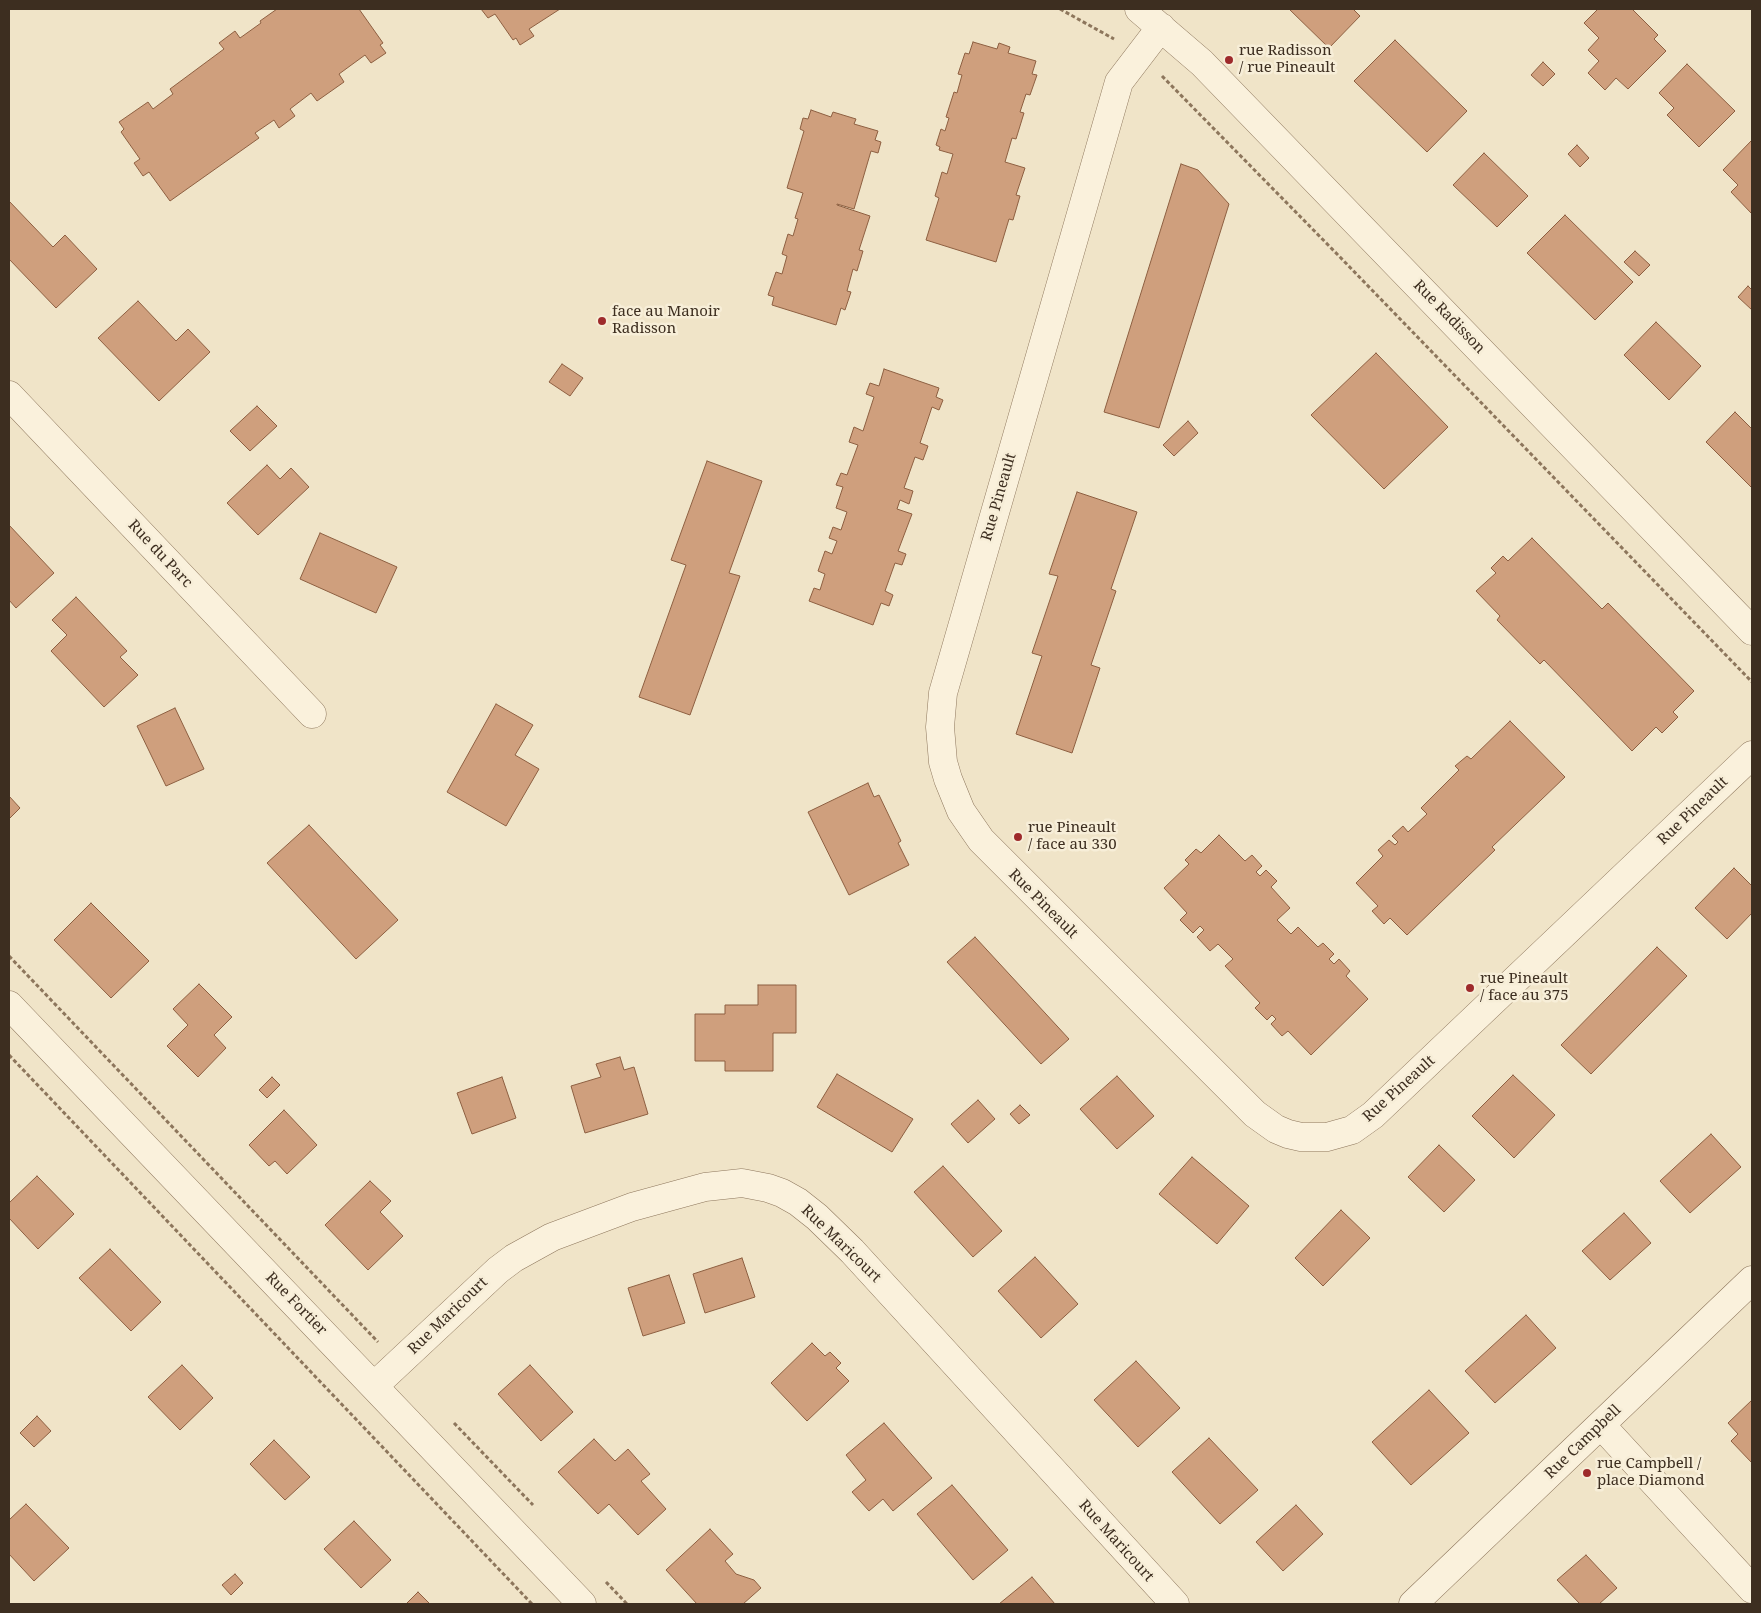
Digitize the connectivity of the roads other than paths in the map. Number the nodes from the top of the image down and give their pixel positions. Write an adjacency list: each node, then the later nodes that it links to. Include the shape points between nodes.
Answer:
1 (1139, 9): 2 (street, Rue Radisson)
2 (1161, 26): 4 (street, Rue Radisson, via 1202,63); 6 (street, Rue Pineault, via 1119,82 943,693 941,745 948,779 961,811 981,840 1255,1114 1288,1134 1301,1138 1327,1138 1352,1130 1373,1115)
3 (9, 395): 5 (street, Rue du Parc)
4 (1752, 631)
5 (312, 714)
6 (1752, 755)
7 (9, 1005): 9 (street, Rue Fortier)
8 (1752, 1280): 10 (street, Rue Campbell)
9 (374, 1386): 12 (street, Rue Fortier); 13 (street, Rue Maricourt, via 498,1270 552,1237 632,1207 705,1187 742,1183 768,1188 798,1202 852,1251)
10 (1601, 1424): 11 (street); 14 (street, Rue Campbell)
11 (1752, 1589)
12 (582, 1604)
13 (1175, 1604)
14 (1413, 1604)

